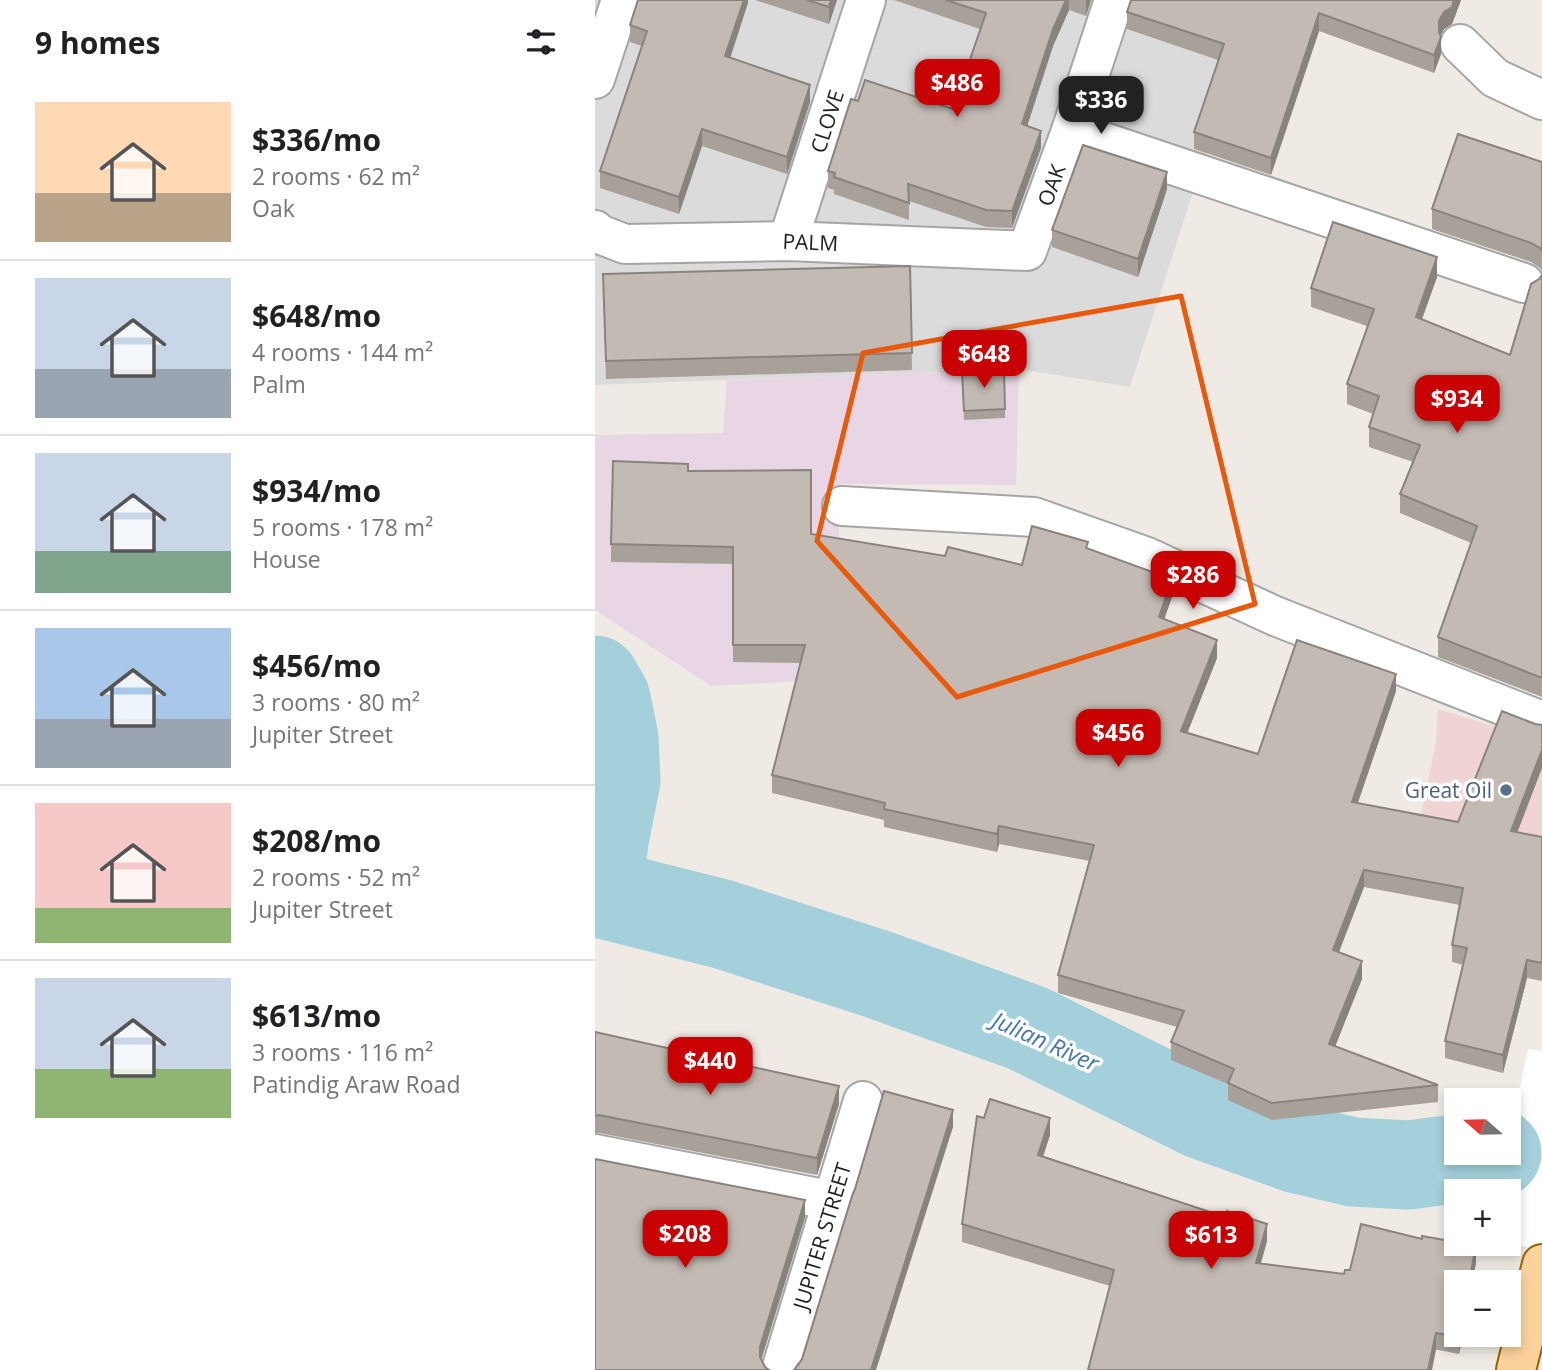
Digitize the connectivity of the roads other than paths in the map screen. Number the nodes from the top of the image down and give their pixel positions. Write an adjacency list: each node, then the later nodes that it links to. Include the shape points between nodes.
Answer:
1 (621, 0): 5 (street)
2 (866, 0): 9 (street, CLOVE)
3 (1114, 0): 7 (street, OAK)
4 (1460, 44): 6 (street, via 1495,78)
5 (595, 79)
6 (1542, 100)
7 (1071, 131): 10 (street, OAK); 11 (street)
8 (595, 230): 9 (street, PALM, via 625,244)
9 (788, 241): 10 (street, PALM)
10 (1027, 251)
11 (1524, 283)
12 (842, 506): 13 (street, via 1034,517 1147,557 1275,616)
13 (1542, 721)
14 (863, 1101): 16 (street, JUPITER STREET)
15 (595, 1154): 16 (street)
16 (834, 1201): 19 (street, JUPITER STREET)
17 (1542, 1264): 18 (main road)
18 (1536, 1307): 20 (main road)
19 (781, 1370)
20 (1516, 1370)

